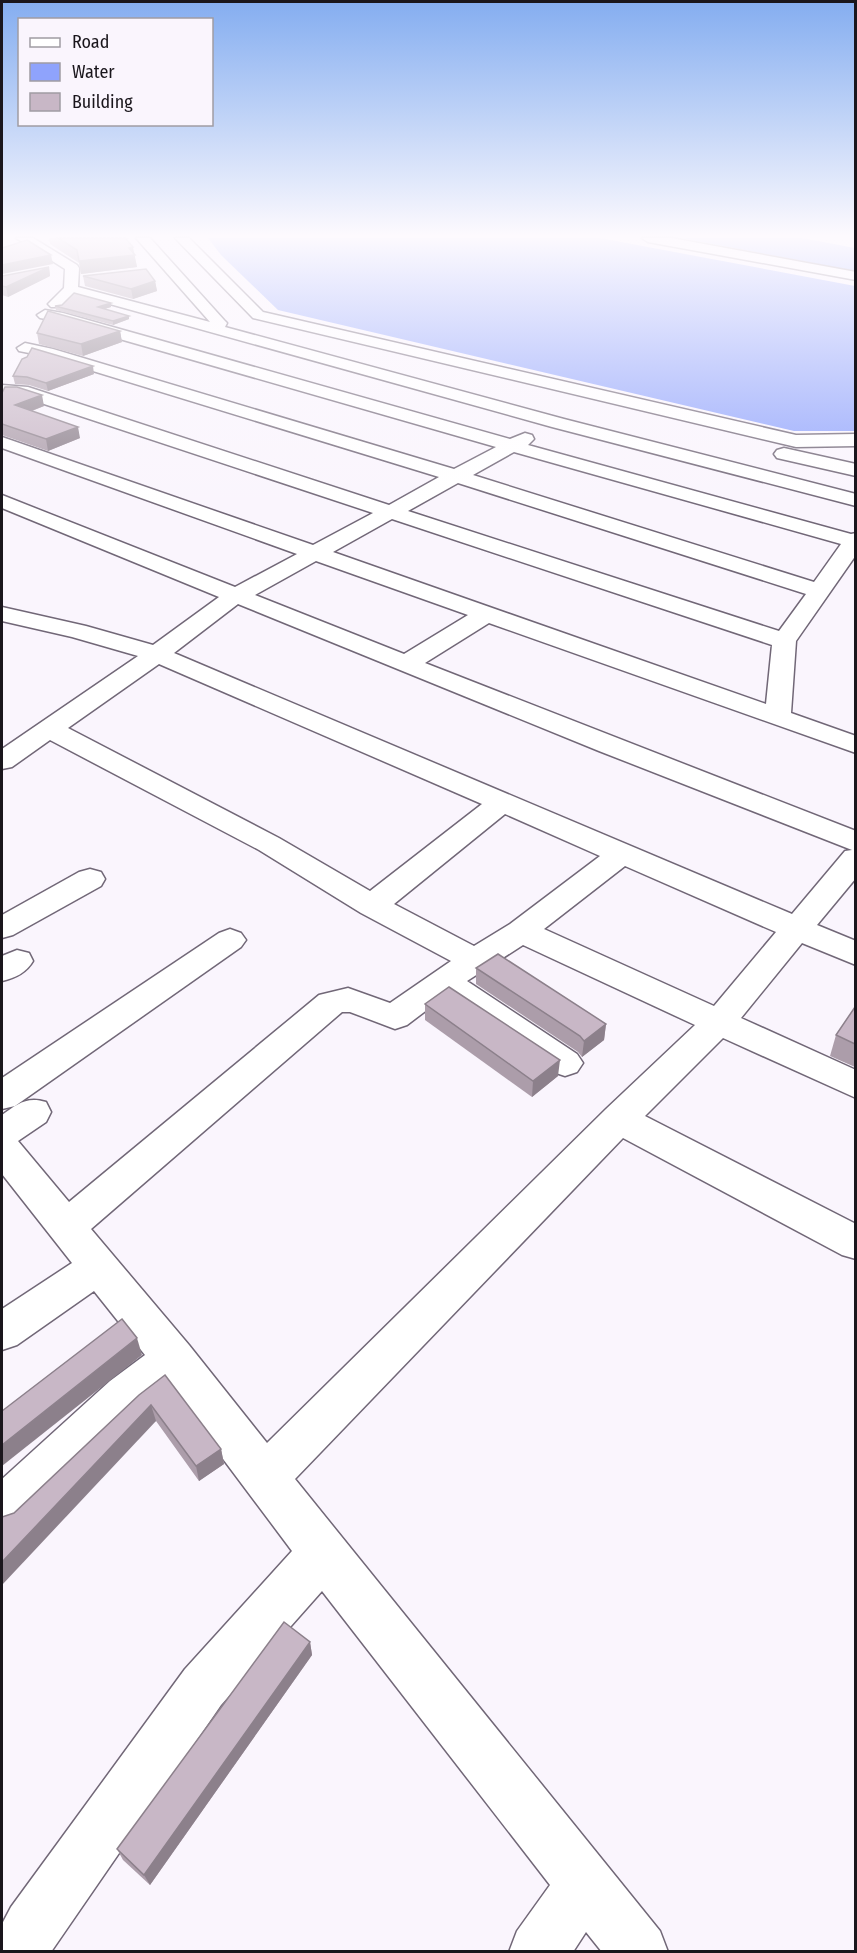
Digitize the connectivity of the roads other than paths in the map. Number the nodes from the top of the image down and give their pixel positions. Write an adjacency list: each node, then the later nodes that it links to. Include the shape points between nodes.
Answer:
1 (37, 329): 12 (street, via 23,352 59,355)
2 (104, 329): 11 (street)
3 (216, 329): 6 (street)
4 (318, 329): 8 (street, via 796,441)
5 (3, 385): 17 (street)
6 (460, 394): 7 (street); 13 (street, via 487,383)
7 (558, 423): 11 (street); 15 (street)
8 (855, 440)
9 (402, 441): 12 (street)
10 (2, 442): 19 (street)
11 (513, 445): 14 (street); 18 (street)
12 (379, 453): 14 (street)
13 (855, 470)
14 (458, 477): 17 (street); 20 (street)
15 (855, 500)
16 (2, 501): 21 (street)
17 (389, 514): 19 (street); 24 (street)
18 (855, 540): 20 (street)
19 (314, 555): 21 (street); 23 (street)
20 (820, 591): 24 (street)
21 (235, 596): 25 (street); 26 (street)
22 (2, 614): 25 (street)
23 (485, 615): 26 (street); 27 (street)
24 (784, 641): 27 (street)
25 (158, 654): 28 (street); 31 (street)
26 (406, 664): 32 (street)
27 (778, 717): 29 (street)
28 (50, 729): 30 (street); 36 (street, via 269,844)
29 (855, 745)
30 (2, 761)
31 (503, 801): 33 (street); 36 (street)
32 (855, 842)
33 (623, 854): 38 (street); 39 (street)
34 (855, 858): 38 (street)
35 (90, 879): 37 (street)
36 (372, 906): 42 (street)
37 (2, 928)
38 (797, 930): 41 (street); 44 (street)
39 (521, 932): 42 (street); 44 (street)
40 (230, 940): 47 (street)
41 (855, 954)
42 (475, 960): 43 (street)
43 (442, 981): 45 (street); 51 (street, via 395,1017 352,999 331,1003)
44 (718, 1023): 46 (street); 48 (street)
45 (565, 1063)
46 (855, 1085)
47 (17, 1104): 49 (street)
48 (619, 1119): 52 (street); 56 (street)
49 (2, 1133)
50 (2, 1148): 51 (street)
51 (66, 1227): 53 (street)
52 (855, 1243)
53 (98, 1268): 54 (street); 55 (street)
54 (2, 1332)
55 (174, 1359): 56 (street); 57 (street, via 126,1395)
56 (265, 1477): 58 (street)
57 (2, 1510)
58 (323, 1554): 59 (street); 60 (street, via 203,1688)
59 (585, 1883): 61 (street); 62 (street)
60 (18, 1952)
61 (538, 1952)
62 (639, 1952)

